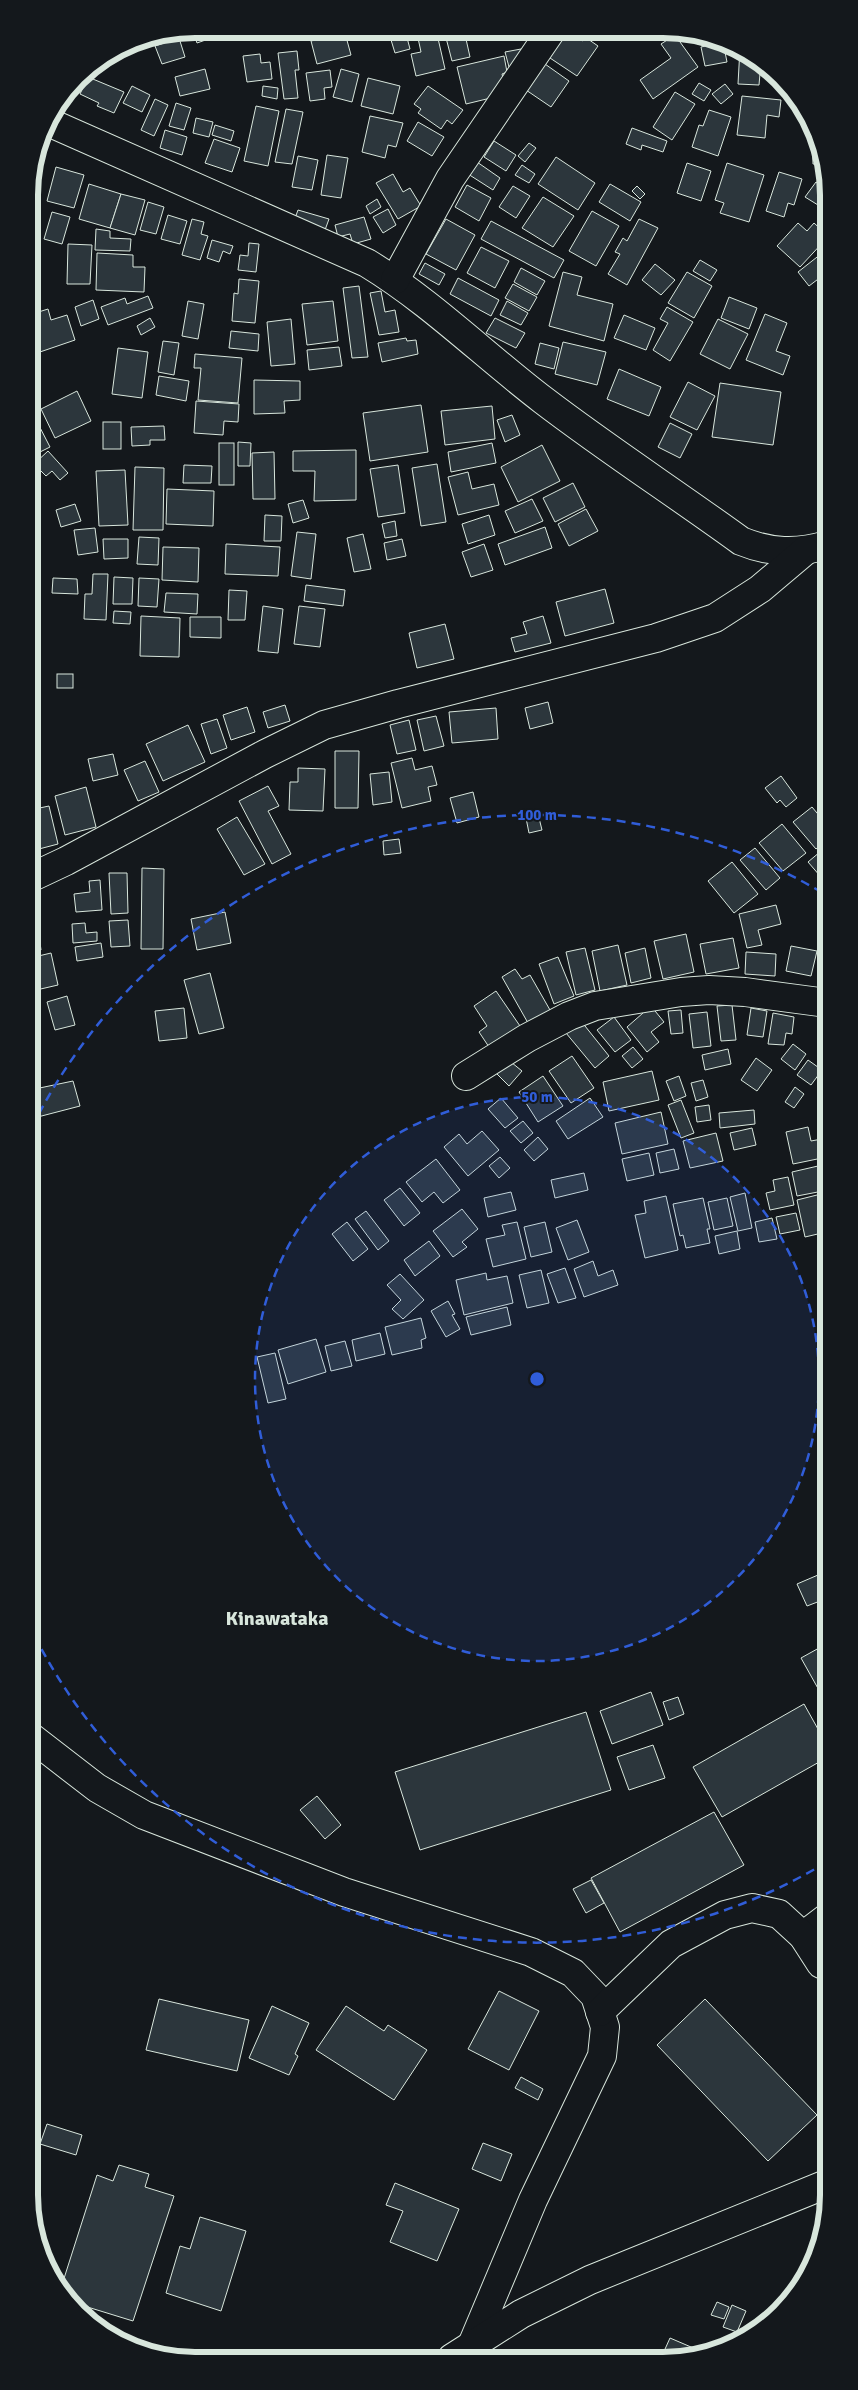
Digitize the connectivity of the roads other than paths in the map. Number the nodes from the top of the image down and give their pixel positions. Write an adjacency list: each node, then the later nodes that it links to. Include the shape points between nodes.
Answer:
1 (546, 38): 3 (street, via 450,179)
2 (54, 125): 3 (street, via 367,263)
3 (395, 280): 4 (street, via 544,401 740,541 775,551)
4 (816, 548): 5 (street, via 760,590 715,618 656,638 324,725)
5 (38, 874)
6 (820, 1002): 7 (street, via 709,990 595,1006 527,1038)
7 (466, 1076)
8 (38, 1742): 12 (street, via 97,1788 144,1815 344,1892 531,1952 573,1973 595,1996)
9 (820, 1923): 10 (street)
10 (803, 1936): 11 (street); 12 (street, via 779,1914 752,1908 725,1914 671,1944)
11 (820, 1962)
12 (600, 2012): 14 (street, via 605,2027 602,2056)
13 (820, 2187): 14 (street, via 590,2280 521,2314)
14 (462, 2351)

